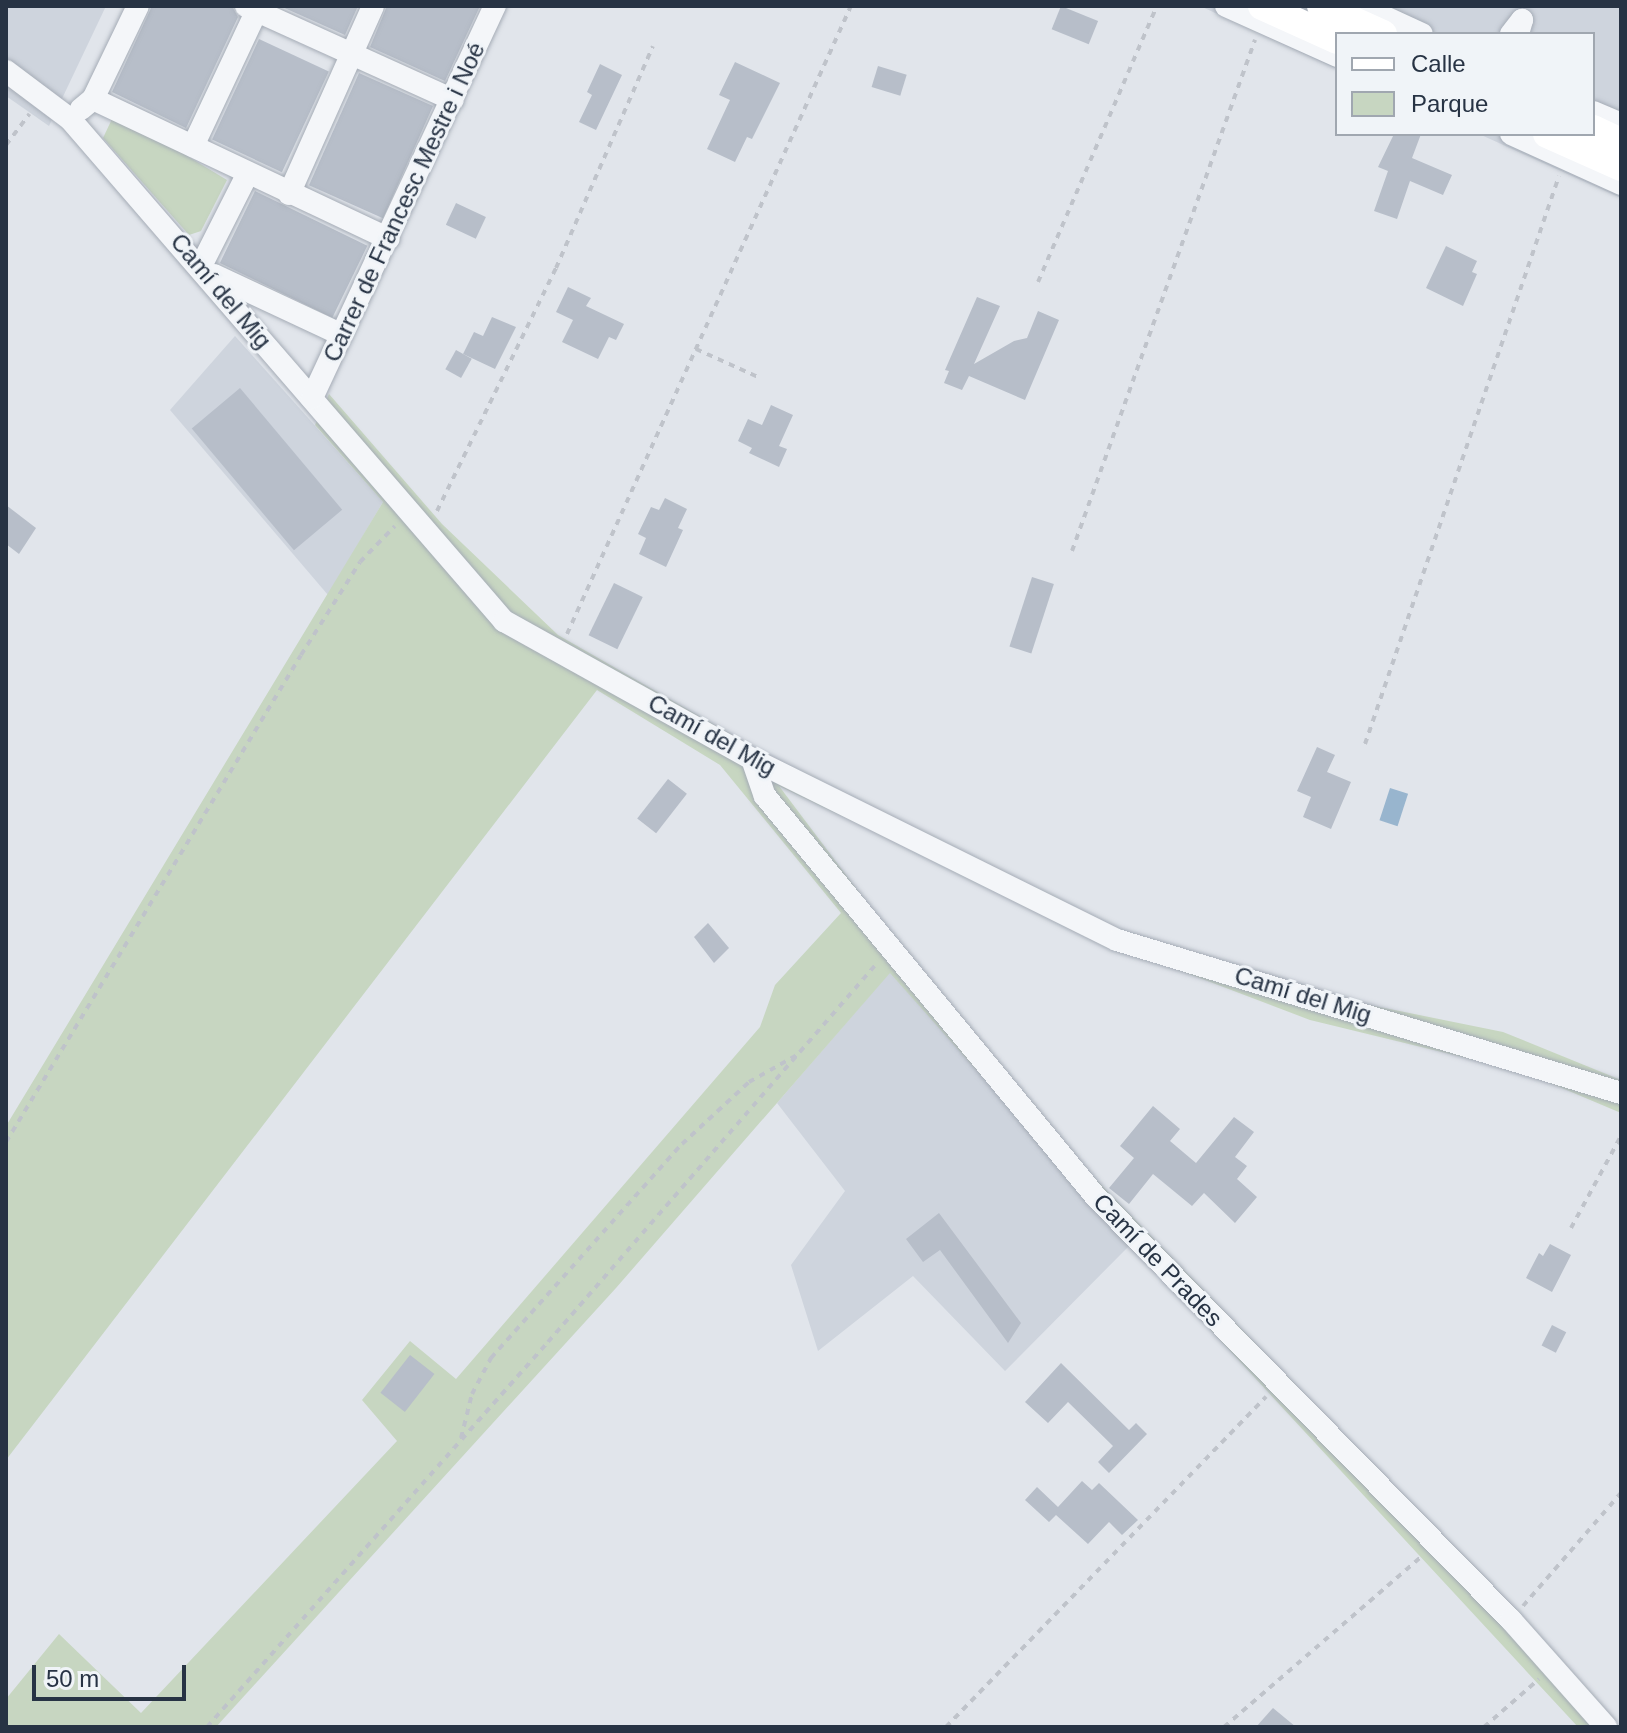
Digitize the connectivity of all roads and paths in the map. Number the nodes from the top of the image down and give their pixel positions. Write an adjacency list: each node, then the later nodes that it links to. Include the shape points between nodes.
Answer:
1 (138, 6): 19 (street)
2 (373, 6): 15 (street)
3 (495, 6): 20 (street, Carrer de Francesc Mestre i Noé)
4 (851, 6): 39 (path)
5 (1157, 6): 37 (path)
6 (1226, 6): 10 (street)
7 (1321, 6): 11 (main road)
8 (1361, 6): 12 (street)
9 (254, 8): 15 (street); 29 (street)
10 (1262, 14): 13 (main road); 16 (street); 44 (path)
11 (1379, 32)
12 (1418, 32)
13 (1335, 39)
14 (653, 46): 43 (path, via 556,268)
15 (352, 52): 20 (street); 34 (street)
16 (1335, 55)
17 (6, 71): 18 (street, Camí del Mig)
18 (46, 99): 22 (street, Camí del Mig); 28 (path)
19 (93, 99): 22 (street); 29 (street)
20 (453, 100): 35 (street, Carrer de Francesc Mestre i Noé)
21 (1595, 113): 23 (street)
22 (70, 119): 36 (street, Camí del Mig)
23 (1621, 124)
24 (1595, 130): 27 (main road)
25 (1515, 136): 30 (street)
26 (1551, 136): 31 (main road)
27 (1621, 142)
28 (6, 145)
29 (193, 146): 32 (street)
30 (1567, 159): 33 (street); 46 (path)
31 (1621, 167)
32 (247, 175): 34 (street); 36 (street)
33 (1621, 184)
34 (289, 194): 35 (street)
35 (389, 239): 38 (street, Carrer de Francesc Mestre i Noé)
36 (203, 268): 38 (street); 41 (street, Camí del Mig)
37 (1038, 282)
38 (342, 335): 41 (street, Carrer de Francesc Mestre i Noé)
39 (696, 349): 40 (path); 45 (path)
40 (758, 377)
41 (312, 398): 42 (street, Camí del Mig)
42 (409, 511): 43 (street, Camí del Mig); 52 (path, via 360,562)
43 (427, 531): 45 (street, Camí del Mig, via 504,621)
44 (1072, 551)
45 (559, 651): 47 (street, Camí del Mig)
46 (1365, 744)
47 (752, 759): 48 (street, Camí de Prades, via 765,796 860,907); 50 (street, Camí del Mig, via 1117,940)
48 (888, 949): 49 (path); 54 (street, Camí de Prades, via 1096,1197)
49 (802, 1051): 55 (path); 55 (path, via 749,1082 682,1144 491,1358 472,1394)
50 (1621, 1093)
51 (1621, 1136): 53 (path)
52 (6, 1142)
53 (1571, 1228)
54 (1279, 1383): 57 (street, Camí de Prades); 61 (path)
55 (460, 1441): 60 (path)
56 (1621, 1493): 58 (path)
57 (1436, 1544): 58 (street, Camí de Prades); 62 (path)
58 (1511, 1620): 59 (street, Camí de Prades)
59 (1553, 1667): 63 (path); 64 (street, Camí de Prades)
60 (207, 1727)
61 (946, 1727)
62 (1224, 1727)
63 (1484, 1727)
64 (1606, 1727)

